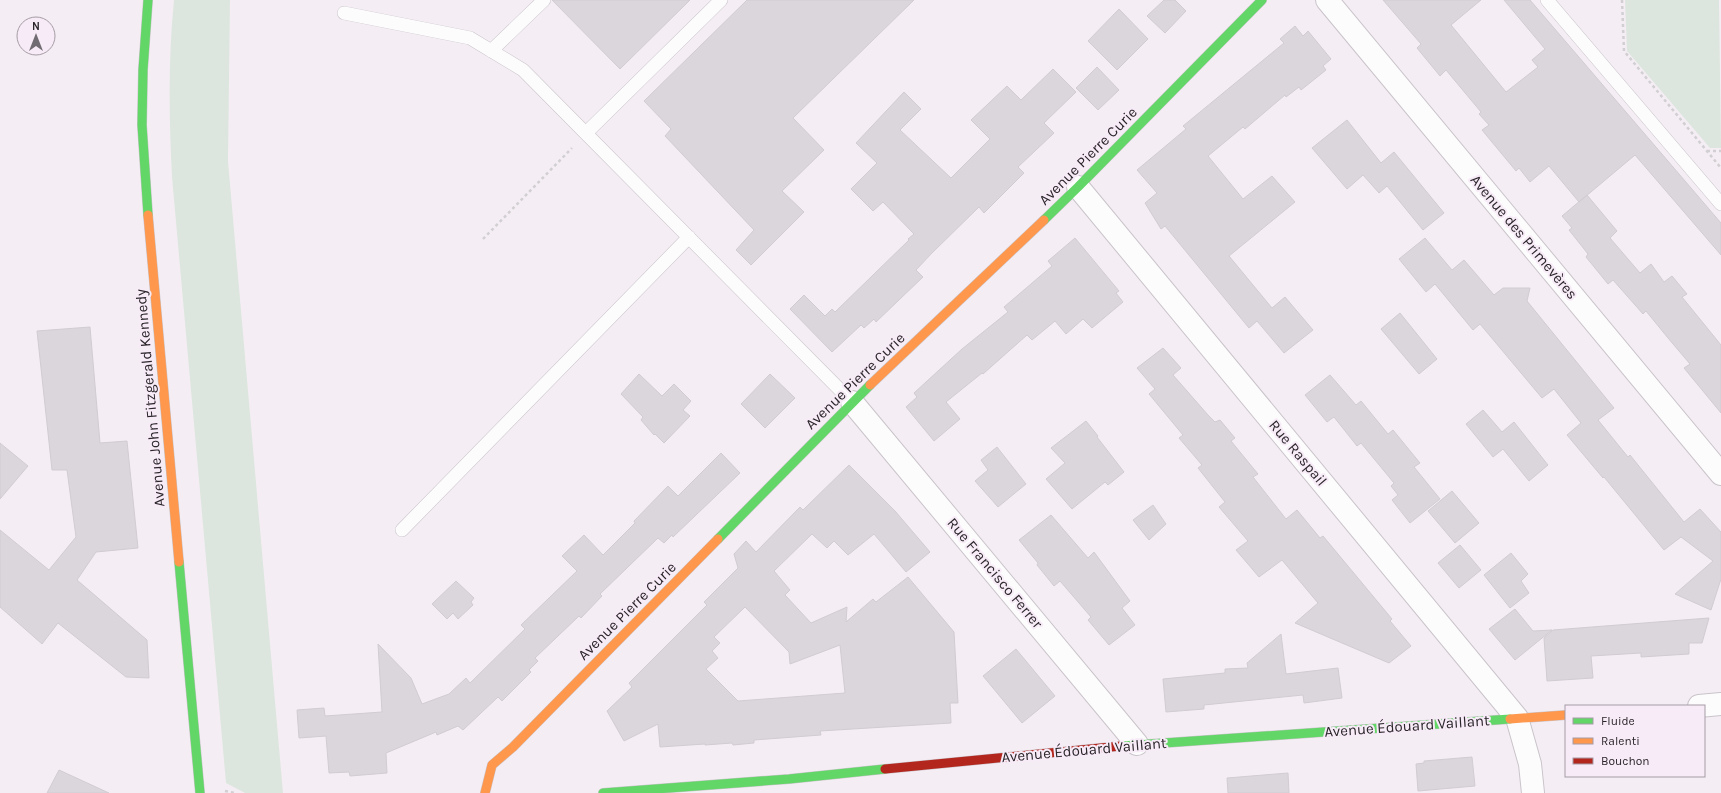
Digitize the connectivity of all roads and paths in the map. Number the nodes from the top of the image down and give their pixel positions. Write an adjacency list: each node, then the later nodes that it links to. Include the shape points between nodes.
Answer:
1 (148, 0): 28 (street, Avenue John Fitzgerald Kennedy, via 142,125)
2 (544, 0): 9 (lane)
3 (721, 0): 10 (lane)
4 (1262, 0): 14 (street, Avenue Pierre Curie)
5 (1327, 0): 19 (street, Avenue des Primevères)
6 (1547, 0): 15 (lane)
7 (1622, 0): 12 (path, via 1624,51)
8 (344, 13): 9 (lane, via 470,38)
9 (491, 51): 10 (lane, via 523,70)
10 (586, 133): 16 (lane); 17 (path)
11 (1721, 150): 12 (path)
12 (1706, 151): 13 (path)
13 (1721, 168)
14 (1078, 187): 18 (street, Avenue Pierre Curie); 24 (street, Rue Raspail)
15 (1721, 204)
16 (688, 237): 18 (lane); 20 (lane)
17 (483, 239)
18 (852, 402): 25 (street, Rue Francisco Ferrer); 30 (street, Avenue Pierre Curie, via 513,747 492,765)
19 (1721, 474)
20 (402, 530)
21 (1721, 704): 22 (street)
22 (1705, 705)
23 (1565, 715): 24 (street, Avenue Édouard Vaillant)
24 (1517, 718): 25 (street, Avenue Édouard Vaillant); 32 (street, via 1530,764)
25 (1137, 744): 26 (street, Avenue Édouard Vaillant)
26 (790, 786): 31 (street, Avenue Édouard Vaillant)
27 (225, 791): 29 (path)
28 (200, 793)
29 (235, 793)
30 (485, 793)
31 (603, 793)
32 (1533, 793)

